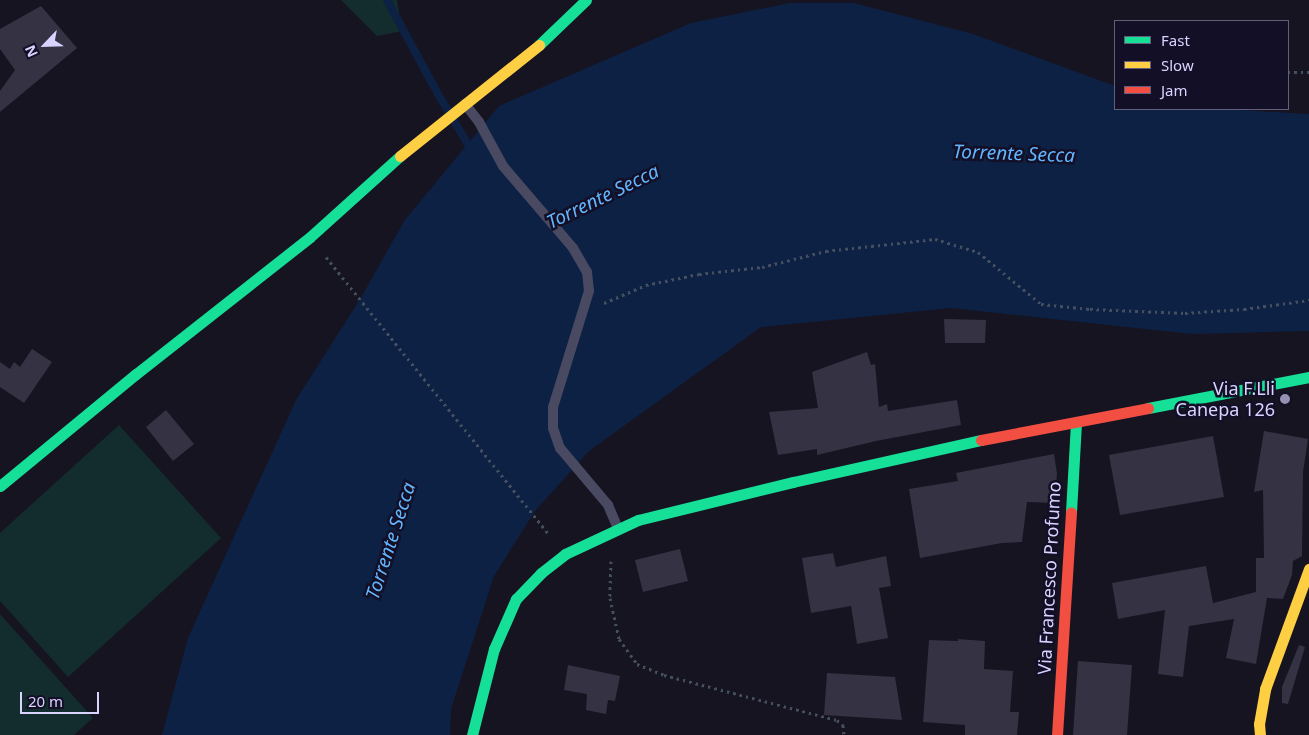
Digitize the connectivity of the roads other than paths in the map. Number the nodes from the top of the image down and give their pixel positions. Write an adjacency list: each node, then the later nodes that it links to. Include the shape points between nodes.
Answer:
1 (586, 0): 2 (street, via 549,37)
2 (465, 104): 5 (street, via 391,163 310,237); 6 (lane, via 479,122 503,166 573,248 587,272 589,291 553,407 552,428 560,448 608,504)
3 (1309, 377): 4 (street)
4 (1076, 422): 6 (street, via 793,482 638,520); 9 (street, Via Francesco Profumo)
5 (0, 486)
6 (618, 528): 8 (street, via 565,554 516,599 494,649)
7 (1309, 569): 10 (street, via 1264,689)
8 (472, 735)
9 (1057, 735)
10 (1260, 735)

